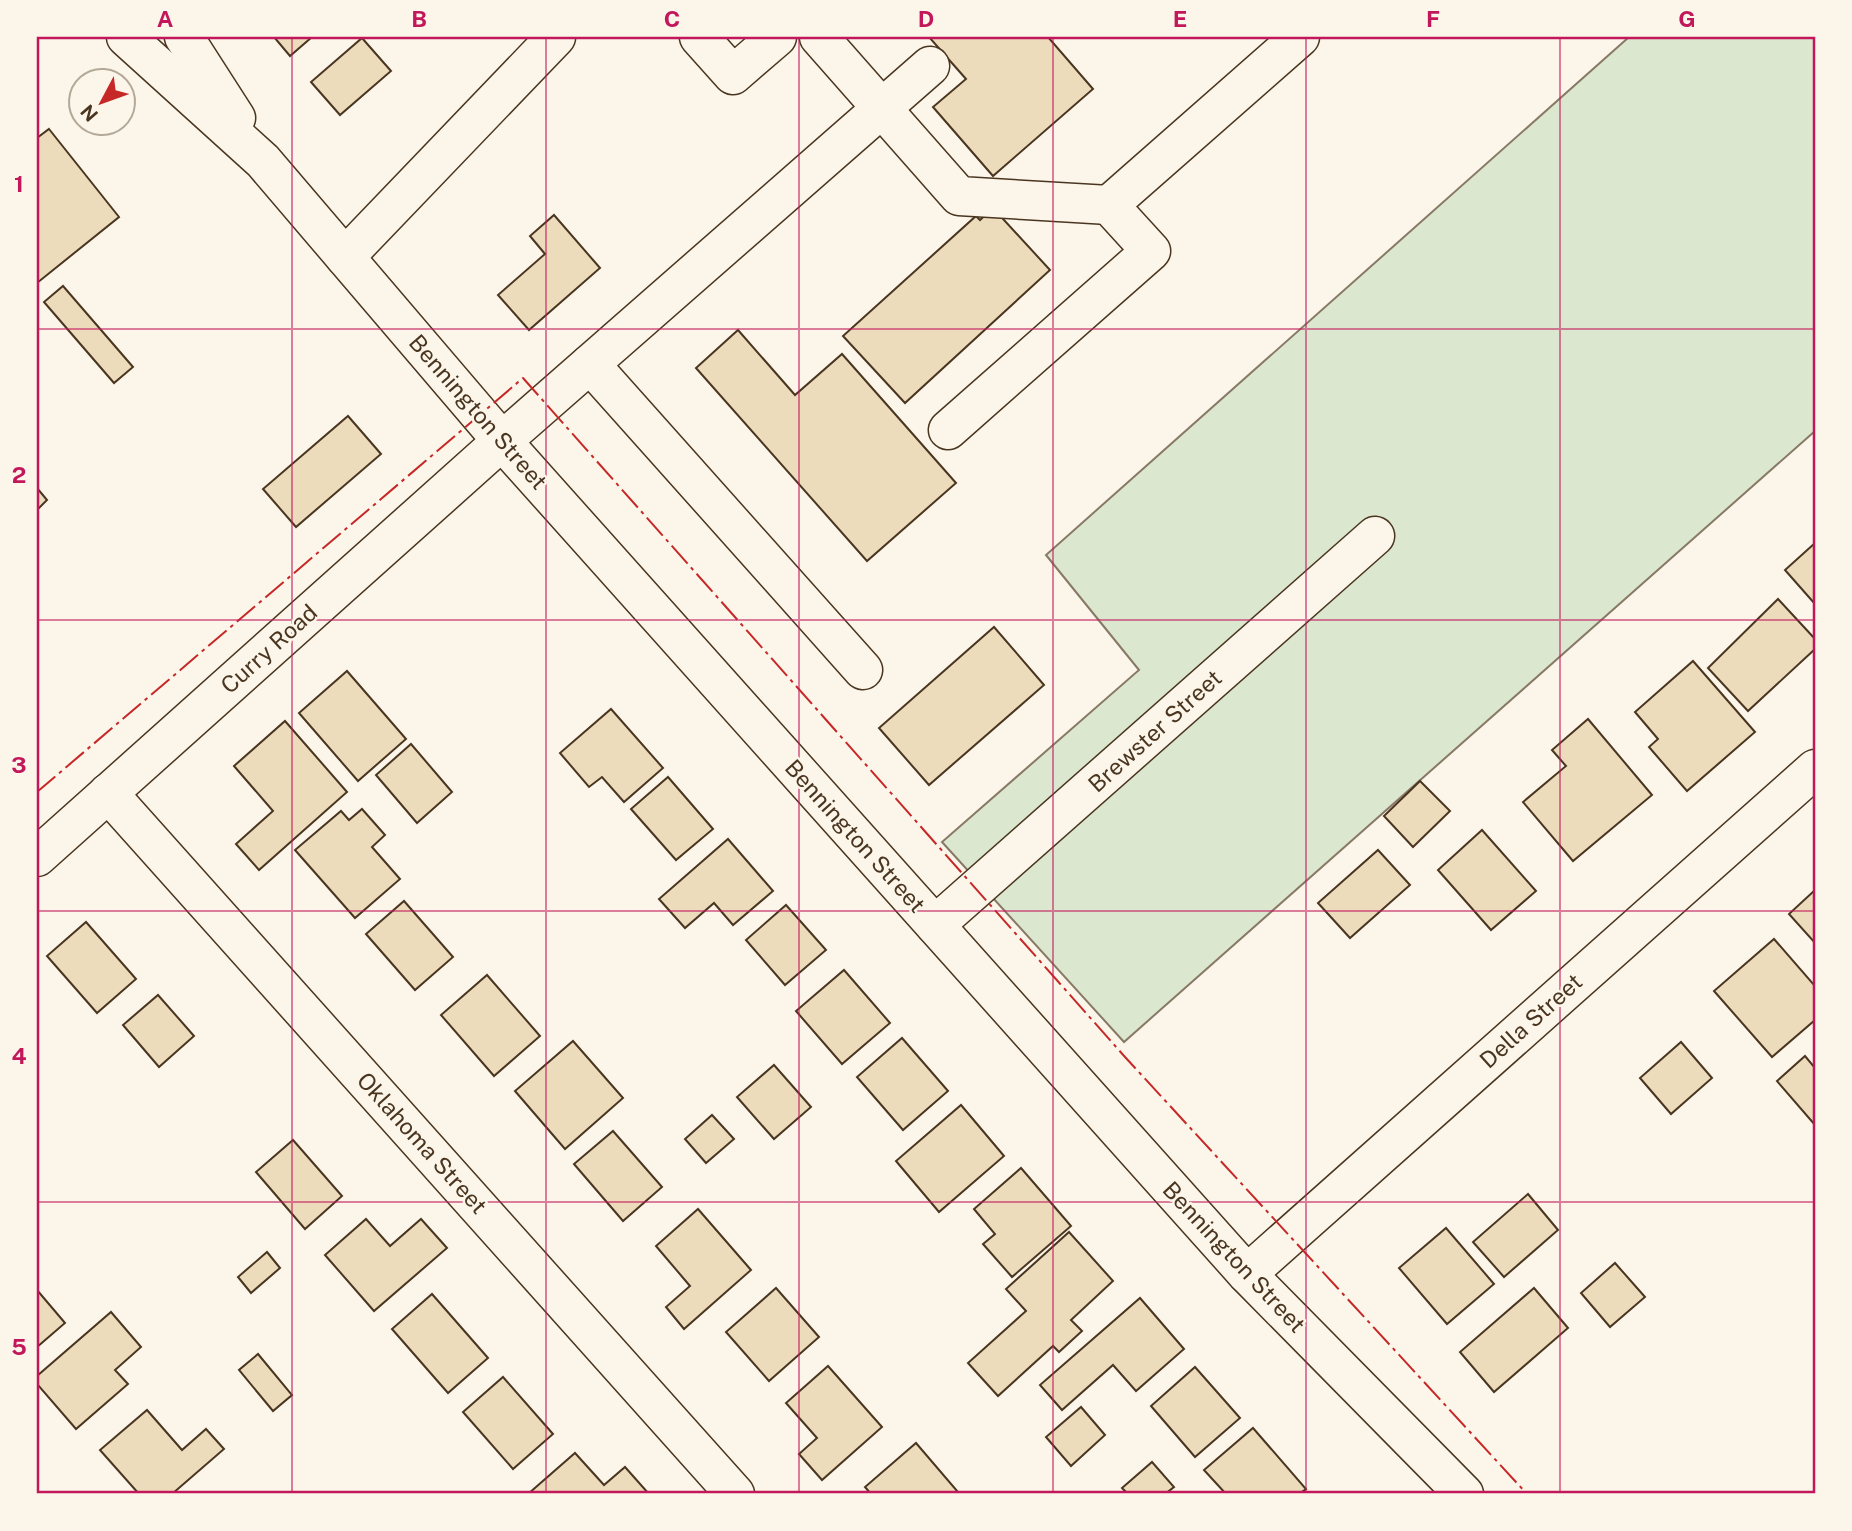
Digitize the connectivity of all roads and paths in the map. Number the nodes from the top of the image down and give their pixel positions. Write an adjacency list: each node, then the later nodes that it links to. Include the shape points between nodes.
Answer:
1 (126, 37): 10 (street, Bennington Street)
2 (184, 37): 10 (street, Bennington Street)
3 (556, 37): 12 (street)
4 (699, 37): 5 (street, via 733,75)
5 (777, 37)
6 (819, 37): 9 (street)
7 (1300, 37): 11 (street)
8 (930, 66): 9 (street, Curry Road)
9 (882, 108): 11 (street, via 958,196); 13 (street, Curry Road)
10 (263, 161): 12 (street, Bennington Street)
11 (1109, 205): 14 (street, via 1151,251)
12 (345, 257): 15 (street, Bennington Street)
13 (590, 364): 15 (street, Curry Road); 17 (street)
14 (948, 430)
15 (502, 441): 19 (street, Curry Road); 21 (street, Bennington Street)
16 (1375, 536): 21 (street, Brewster Street)
17 (863, 670)
18 (1815, 769): 22 (street, Della Street)
19 (108, 793): 20 (street, Curry Road); 23 (street, Oklahoma Street)
20 (37, 857)
21 (935, 925): 22 (street, Bennington Street)
22 (1247, 1274): 24 (street, Bennington Street)
23 (735, 1494)
24 (1464, 1494)

